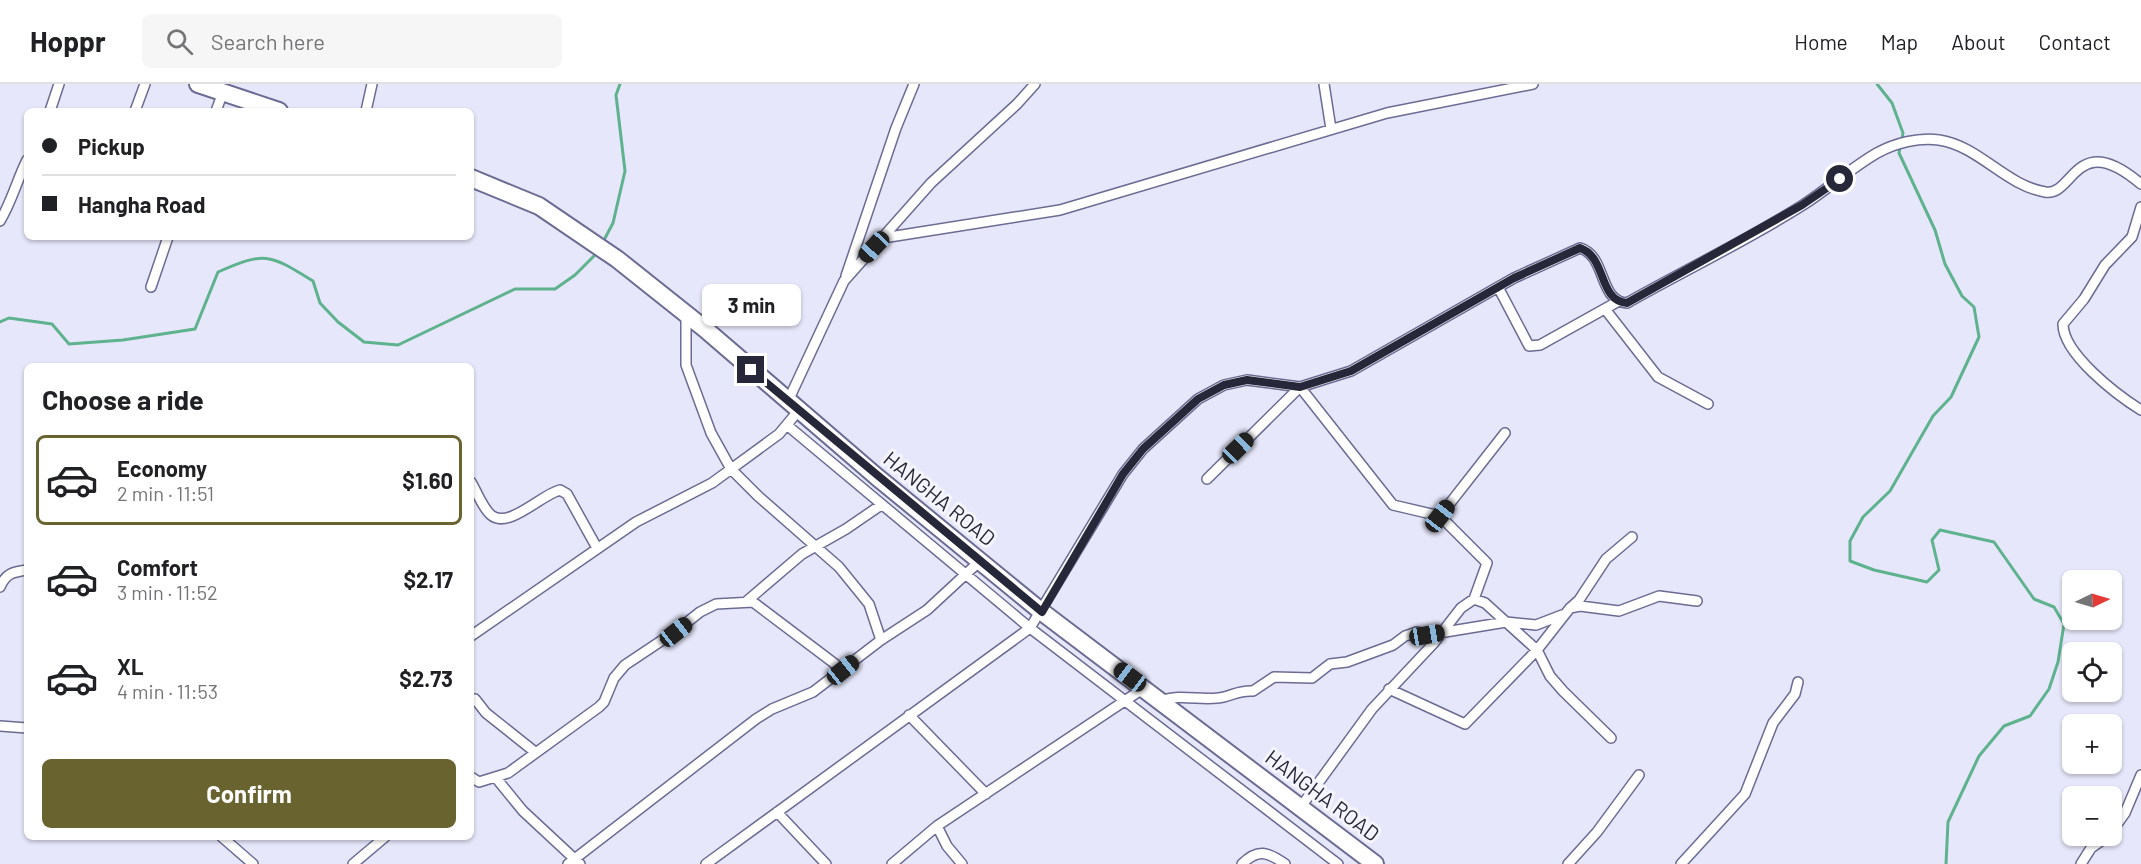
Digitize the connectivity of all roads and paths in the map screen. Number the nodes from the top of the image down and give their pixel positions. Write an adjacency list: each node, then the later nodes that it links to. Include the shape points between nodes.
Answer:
1 (59, 84): 11 (street)
2 (145, 84): 12 (street)
3 (198, 84): 10 (highway)
4 (372, 84): 15 (street)
5 (914, 84): 24 (street)
6 (1035, 84): 22 (street, via 932,183)
7 (1324, 84): 16 (street)
8 (1533, 84): 9 (street)
9 (1487, 89): 16 (street)
10 (223, 92): 13 (street); 14 (highway)
11 (51, 108)
12 (136, 108)
13 (217, 108)
14 (270, 108)
15 (367, 108)
16 (1331, 129): 22 (street, via 1060,210)
17 (24, 166): 21 (street)
18 (474, 179): 29 (highway, HANGHA ROAD, via 538,206 588,238)
19 (2141, 184): 27 (street, via 2126,171 2099,161 2089,162 2055,190 2047,192 2025,185 1958,144 1914,139 1879,152 1802,205 1627,303)
20 (2141, 207): 33 (street, via 2132,237 2105,265 2063,324 2063,335 2080,358 2118,395)
21 (0, 220)
22 (883, 238): 24 (street)
23 (167, 240): 25 (street)
24 (844, 281): 32 (street)
25 (151, 287)
26 (1498, 287): 27 (street, via 1580,248 1588,250 1596,260); 28 (street, via 1529,346 1540,345); 30 (street, via 1351,371)
27 (1617, 302): 28 (street)
28 (1605, 309): 31 (street, via 1658,377)
29 (686, 314): 32 (highway, HANGHA ROAD); 36 (street, via 686,365 711,433)
30 (1300, 387): 37 (street); 40 (street, via 1393,505); 52 (street, via 1247,380 1224,385 1198,399 1143,449 1123,474)
31 (1708, 404)
32 (793, 406): 34 (street); 44 (highway, HANGHA ROAD)
33 (2141, 410)
34 (788, 426): 36 (street); 39 (street)
35 (1505, 433): 40 (street)
36 (731, 469): 42 (street); 43 (street, via 712,483 654,510)
37 (1207, 479)
38 (474, 487): 43 (street, via 492,515 499,519 509,519 560,490 567,494)
39 (881, 505): 42 (street); 46 (street)
40 (1440, 516): 48 (street, via 1487,563)
41 (1632, 537): 51 (street, via 1605,558)
42 (816, 546): 49 (street); 58 (street, via 869,604)
43 (597, 548): 57 (street)
44 (980, 561): 46 (street); 52 (highway, HANGHA ROAD)
45 (24, 570): 47 (street, via 14,571)
46 (968, 574): 55 (street); 58 (street, via 927,610)
47 (0, 587)
48 (1474, 599): 54 (street, via 1485,603); 56 (street, via 1461,608)
49 (747, 601): 60 (street, via 762,607); 71 (street, via 708,607 639,654 614,678 599,707)
50 (1697, 602): 51 (street, via 1659,596 1619,611)
51 (1570, 608): 53 (street)
52 (1042, 612): 55 (street); 62 (highway, HANGHA ROAD)
53 (1562, 615): 54 (street, via 1536,625); 59 (street)
54 (1506, 622): 56 (street); 59 (street)
55 (1030, 628): 65 (street); 67 (street)
56 (1442, 632): 63 (street); 66 (street, via 1405,636 1385,648 1330,664 1312,678 1274,677 1253,692 1242,690 1210,699)
57 (474, 634)
58 (881, 640): 60 (street)
59 (1537, 650): 63 (street, via 1465,724); 70 (street, via 1563,692)
60 (843, 670): 84 (street, via 813,692 772,708 756,719)
61 (1798, 682): 96 (street, via 1796,694 1773,723 1745,794)
62 (1144, 688): 65 (street); 66 (highway, HANGHA ROAD)
63 (1389, 689): 77 (street)
64 (475, 699): 71 (street, via 486,713)
65 (1127, 700): 76 (street); 93 (street)
66 (1161, 700): 77 (highway, HANGHA ROAD)
67 (909, 715): 76 (street); 78 (street)
68 (0, 726): 69 (street)
69 (24, 728)
70 (1611, 738)
71 (535, 752): 74 (street)
72 (1639, 775): 95 (street)
73 (2141, 775): 79 (street)
74 (496, 778): 75 (street, via 479,782); 84 (street)
75 (474, 779)
76 (986, 794): 80 (street)
77 (1300, 808): 94 (highway, HANGHA ROAD)
78 (777, 812): 87 (street); 88 (street)
79 (2122, 818)
80 (938, 826): 89 (street); 90 (street, via 946,846)
81 (225, 840): 85 (street)
82 (381, 840): 86 (street)
83 (2094, 846): 97 (street)
84 (574, 862)
85 (253, 864)
86 (353, 864)
87 (706, 864)
88 (826, 864)
89 (892, 864)
90 (962, 864)
91 (1242, 864): 92 (street, via 1262,851)
92 (1286, 864)
93 (1338, 864)
94 (1375, 864)
95 (1568, 864)
96 (1681, 864)
97 (2081, 864)

